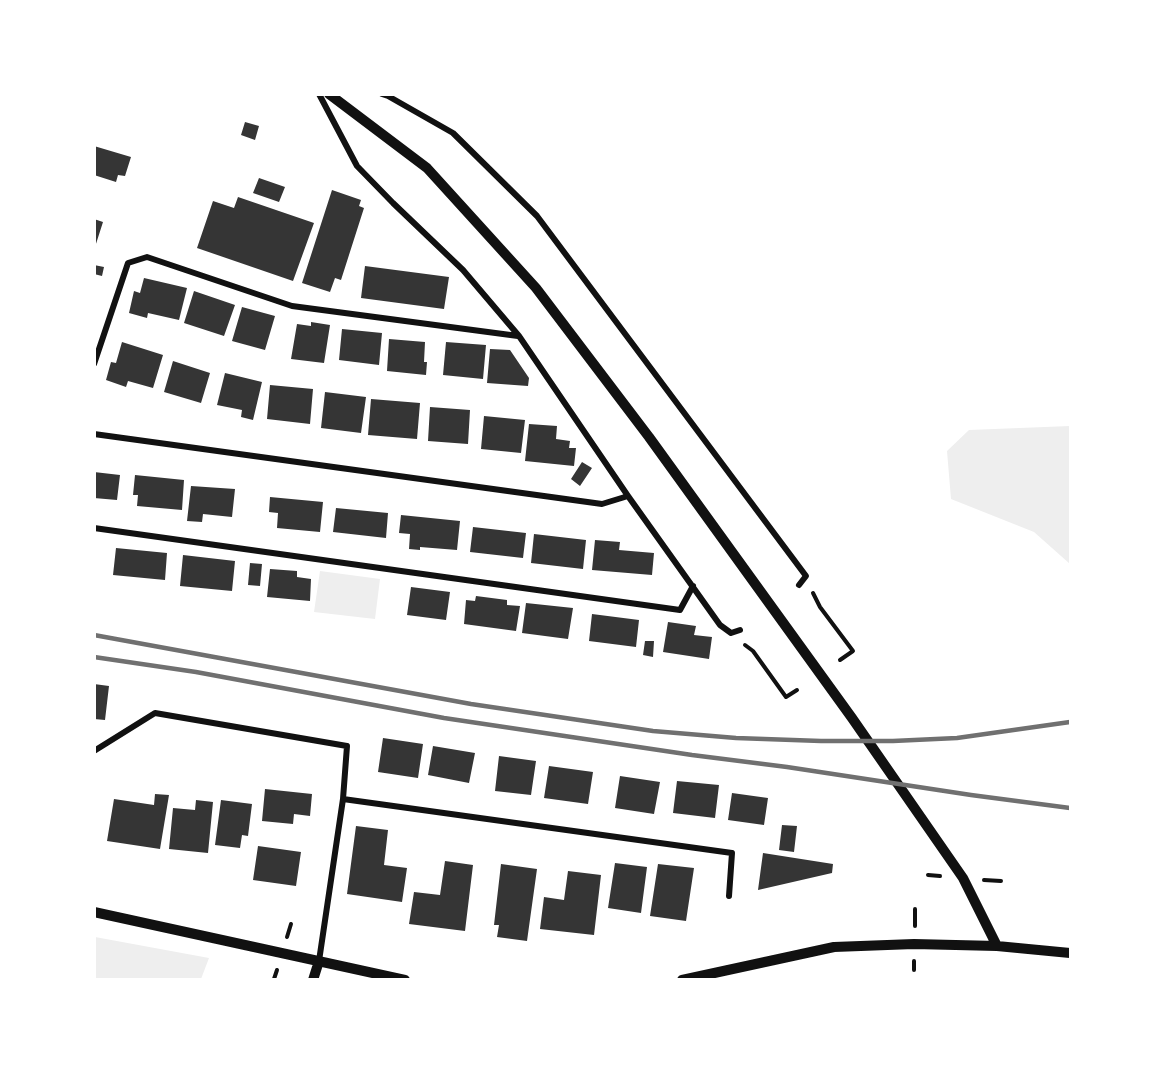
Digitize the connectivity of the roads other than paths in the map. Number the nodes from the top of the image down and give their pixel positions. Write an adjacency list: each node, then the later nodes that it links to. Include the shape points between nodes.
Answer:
1 (319, 94): 4 (street, via 357,166 463,270)
2 (329, 94): 16 (street, via 427,168 536,288 649,437 914,806 963,878)
3 (382, 94): 9 (street, via 453,133 537,216 806,576)
4 (519, 336): 5 (street, via 292,306 147,257 128,263); 7 (street)
5 (94, 364)
6 (94, 434): 7 (street, via 602,504)
7 (628, 496): 10 (street)
8 (94, 528): 10 (street, via 680,610)
9 (799, 585)
10 (693, 586): 11 (street, via 720,625 731,633)
11 (740, 630)
12 (94, 751): 13 (street, via 154,712 347,746)
13 (343, 799): 14 (street, via 732,853); 18 (street)
14 (729, 896)
15 (94, 912): 18 (street)
16 (997, 946): 17 (street); 19 (street, via 834,946)
17 (1071, 952)
18 (319, 961): 20 (street); 21 (street)
19 (695, 978): 22 (street)
20 (313, 980)
21 (405, 980)
22 (682, 980)

